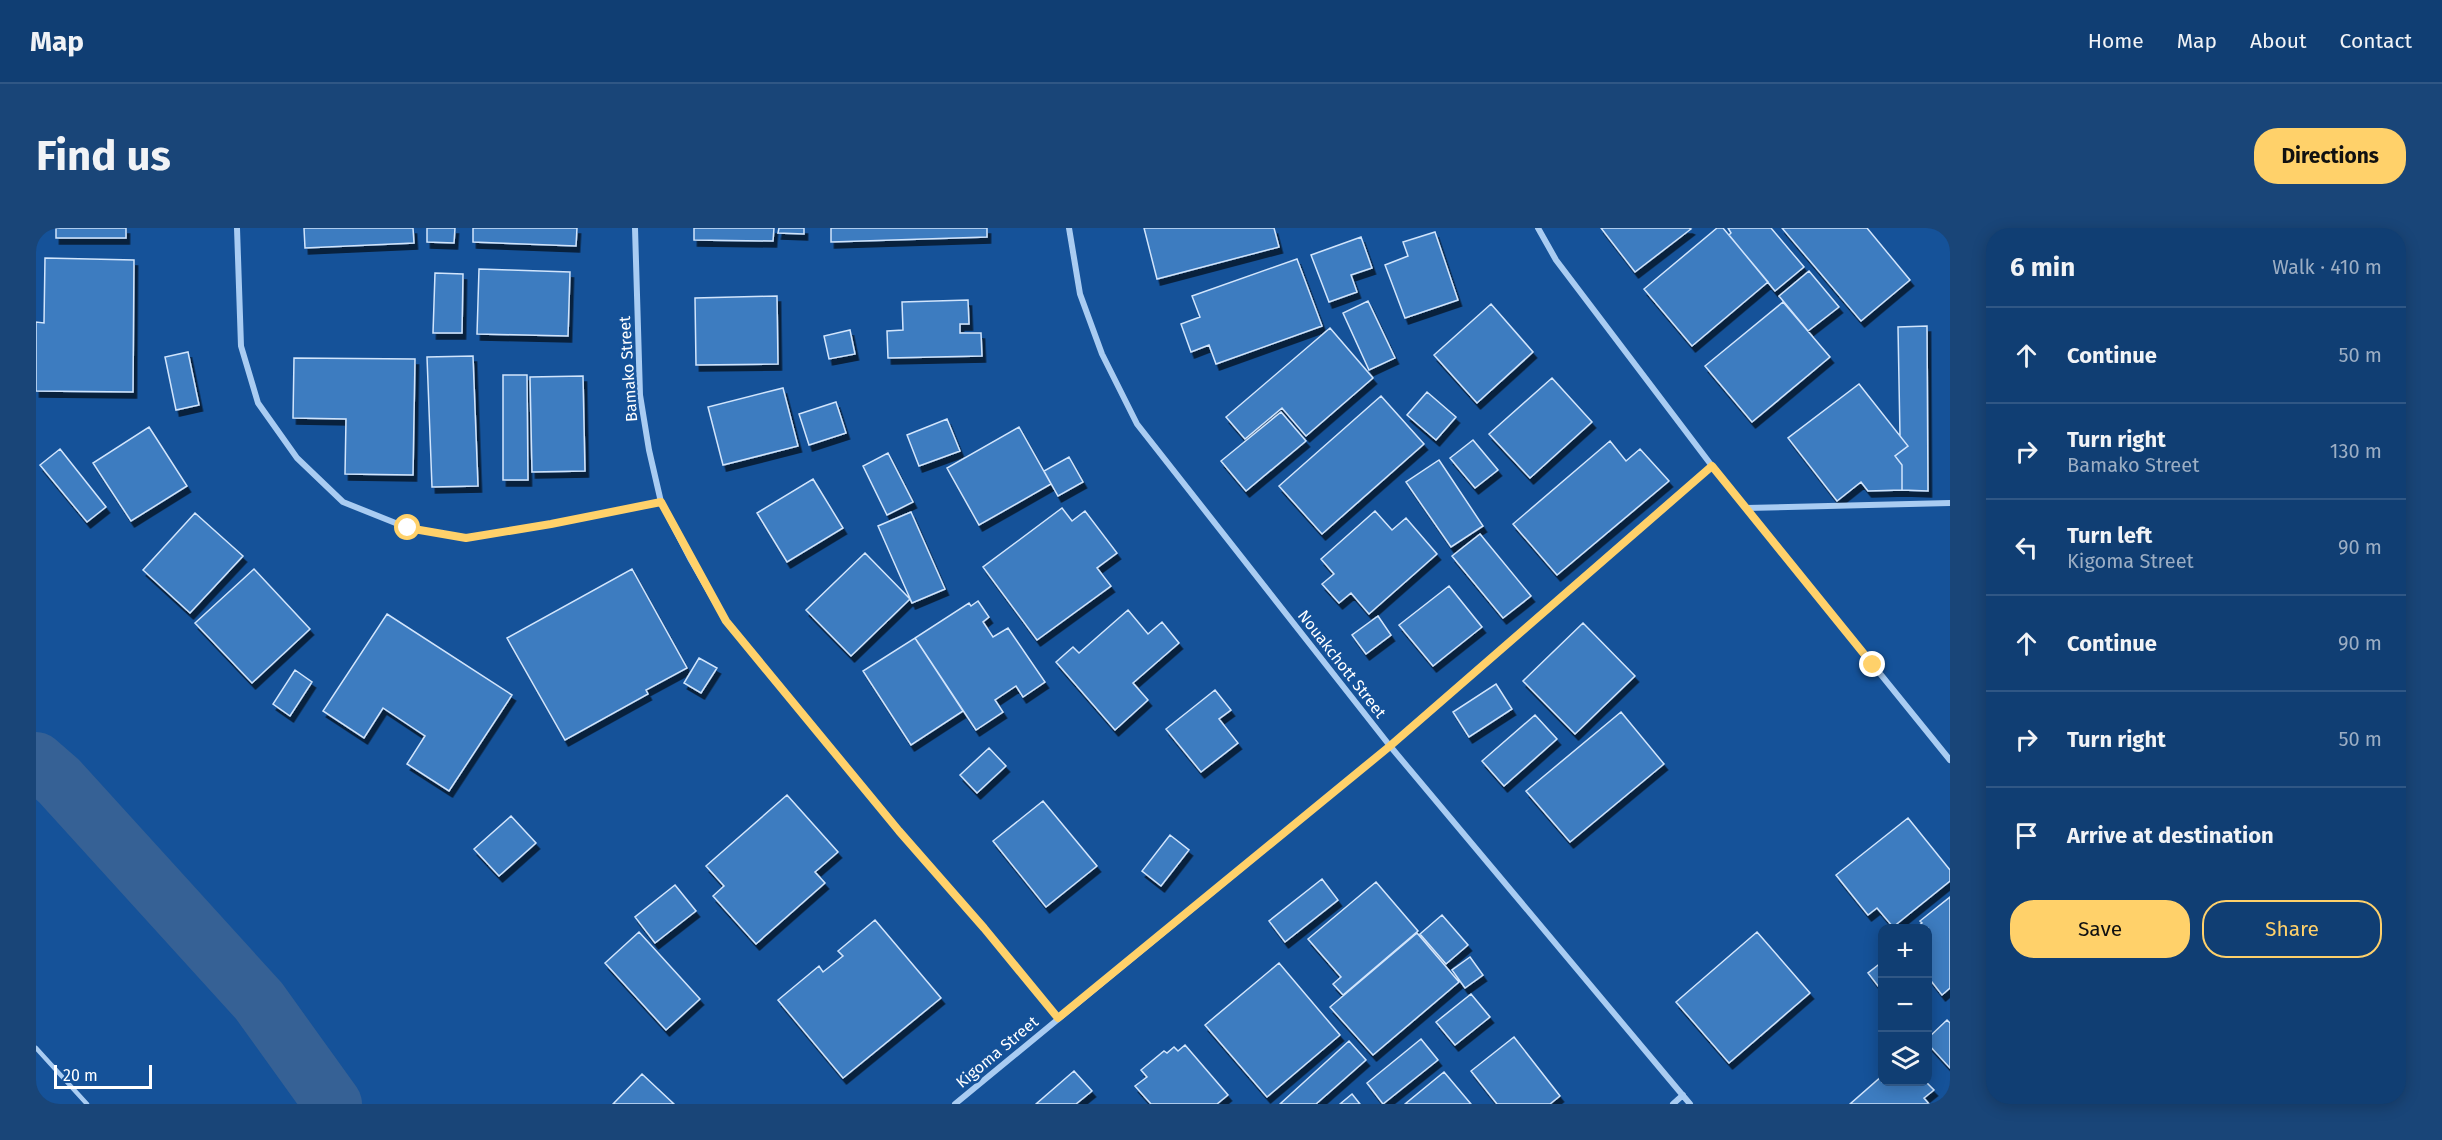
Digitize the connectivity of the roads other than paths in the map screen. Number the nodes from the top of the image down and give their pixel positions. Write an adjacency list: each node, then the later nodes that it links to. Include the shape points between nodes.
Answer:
1 (237, 228): 6 (street, via 242,346 258,403 297,458 343,502 408,528 466,538)
2 (635, 228): 6 (street, Bamako Street, via 640,394)
3 (1069, 228): 9 (street, Nouakchott Street, via 1080,294 1102,354 1137,424)
4 (1538, 228): 5 (street, via 1556,260)
5 (1712, 466): 8 (street); 9 (street, Kigoma Street)
6 (661, 502): 11 (street, Bamako Street, via 726,621)
7 (1950, 503): 8 (street)
8 (1746, 508): 10 (street)
9 (1390, 746): 11 (street, Kigoma Street); 13 (street, Nouakchott Street)
10 (1950, 760)
11 (1058, 1018): 15 (street, Kigoma Street)
12 (36, 1047): 14 (lane)
13 (1683, 1095): 16 (street); 17 (street, Nouakchott Street)
14 (87, 1104)
15 (955, 1104)
16 (1672, 1104)
17 (1690, 1104)

